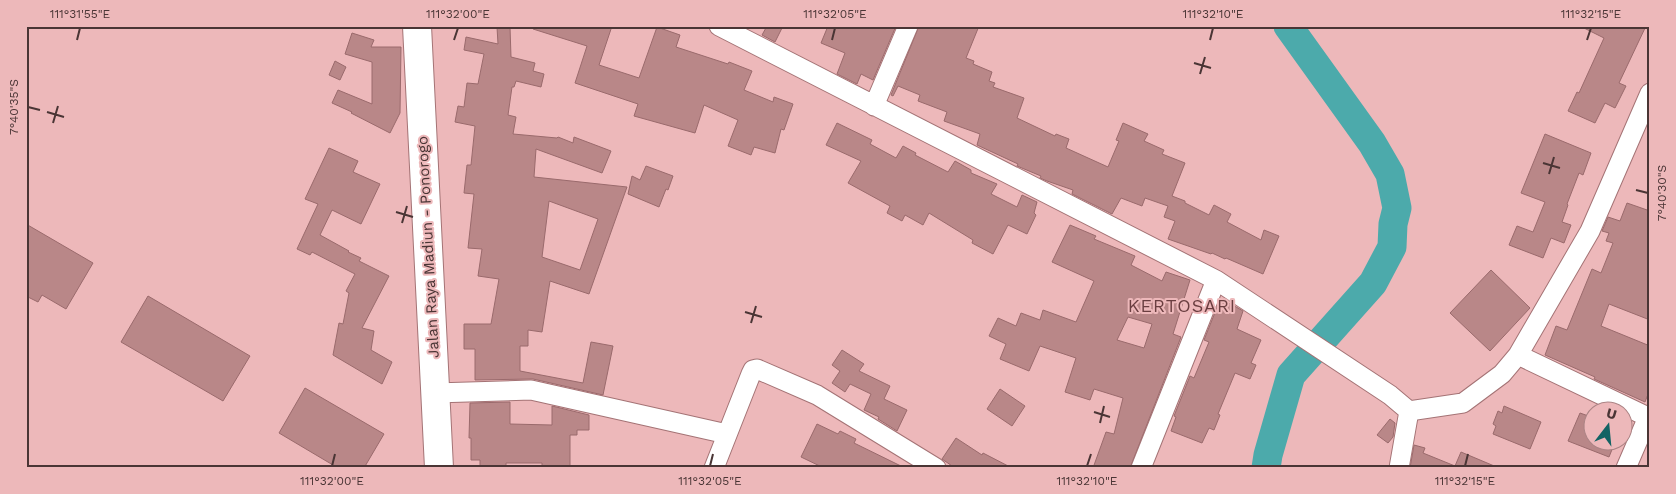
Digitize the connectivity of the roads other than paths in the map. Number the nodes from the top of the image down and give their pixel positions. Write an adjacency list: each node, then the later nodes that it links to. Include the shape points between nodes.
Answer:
1 (417, 26): 8 (highway, Jalan Raya Madiun - Ponorogo)
2 (719, 26): 5 (street)
3 (908, 26): 5 (street)
4 (1650, 93): 7 (street, via 1590,230)
5 (874, 106): 6 (street)
6 (1216, 280): 9 (street); 15 (street)
7 (1518, 355): 9 (street, via 1502,374 1463,403); 10 (street)
8 (435, 393): 11 (street, via 531,390); 12 (highway, Jalan Raya Madiun - Ponorogo)
9 (1410, 411): 16 (street)
10 (1649, 417): 17 (street)
11 (727, 434): 13 (street); 14 (street, via 751,374 757,369 817,395)
12 (439, 468)
13 (714, 468)
14 (936, 468)
15 (1141, 468)
16 (1399, 468)
17 (1626, 468)

